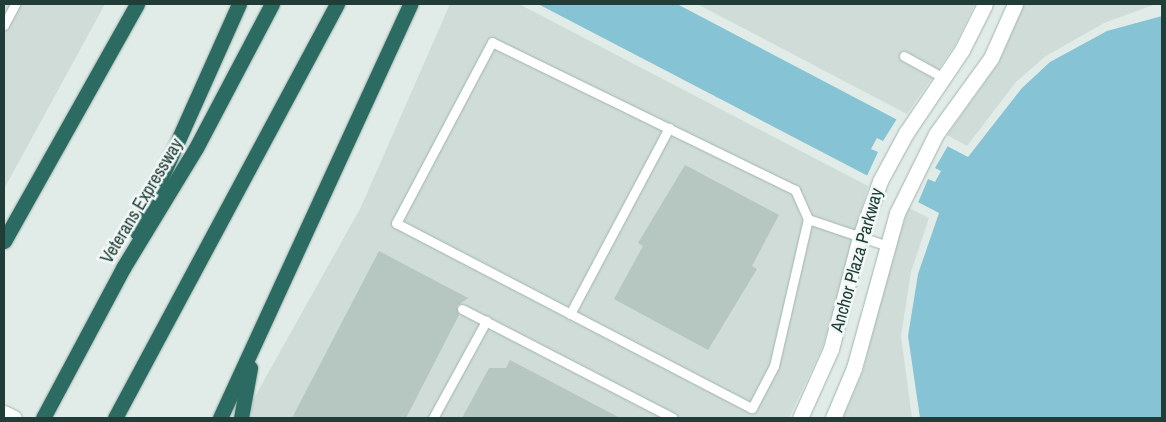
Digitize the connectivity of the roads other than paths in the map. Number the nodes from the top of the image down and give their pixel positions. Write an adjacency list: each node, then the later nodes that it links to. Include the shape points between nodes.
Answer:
1 (15, 4): 9 (lane)
2 (136, 4): 15 (highway)
3 (240, 4): 17 (highway, via 172,146)
4 (272, 4): 17 (highway, Veterans Expressway, via 196,148)
5 (337, 4): 25 (highway)
6 (410, 4): 21 (highway)
7 (985, 4): 11 (street, Anchor Plaza Parkway)
8 (1015, 4): 16 (street, Anchor Plaza Parkway, via 991,58 945,121 896,213)
9 (4, 25)
10 (904, 56): 11 (lane)
11 (944, 78): 14 (street, Anchor Plaza Parkway, via 894,153 871,203)
12 (669, 128): 13 (lane, via 795,190); 19 (lane); 19 (lane, via 492,42 396,223)
13 (808, 218): 14 (lane); 19 (lane, via 774,366 752,408)
14 (860, 237): 16 (lane); 30 (street, Anchor Plaza Parkway, via 832,349)
15 (4, 241)
16 (885, 245): 31 (street, Anchor Plaza Parkway, via 860,351)
17 (122, 268): 24 (highway, Veterans Expressway)
18 (462, 310): 20 (lane)
19 (570, 314)
20 (486, 321): 28 (lane); 29 (lane)
21 (254, 347): 26 (highway); 27 (highway)
22 (4, 412): 23 (street)
23 (14, 418)
24 (43, 418)
25 (115, 418)
26 (220, 418)
27 (242, 418)
28 (433, 418)
29 (673, 418)
30 (800, 418)
31 (833, 418)

